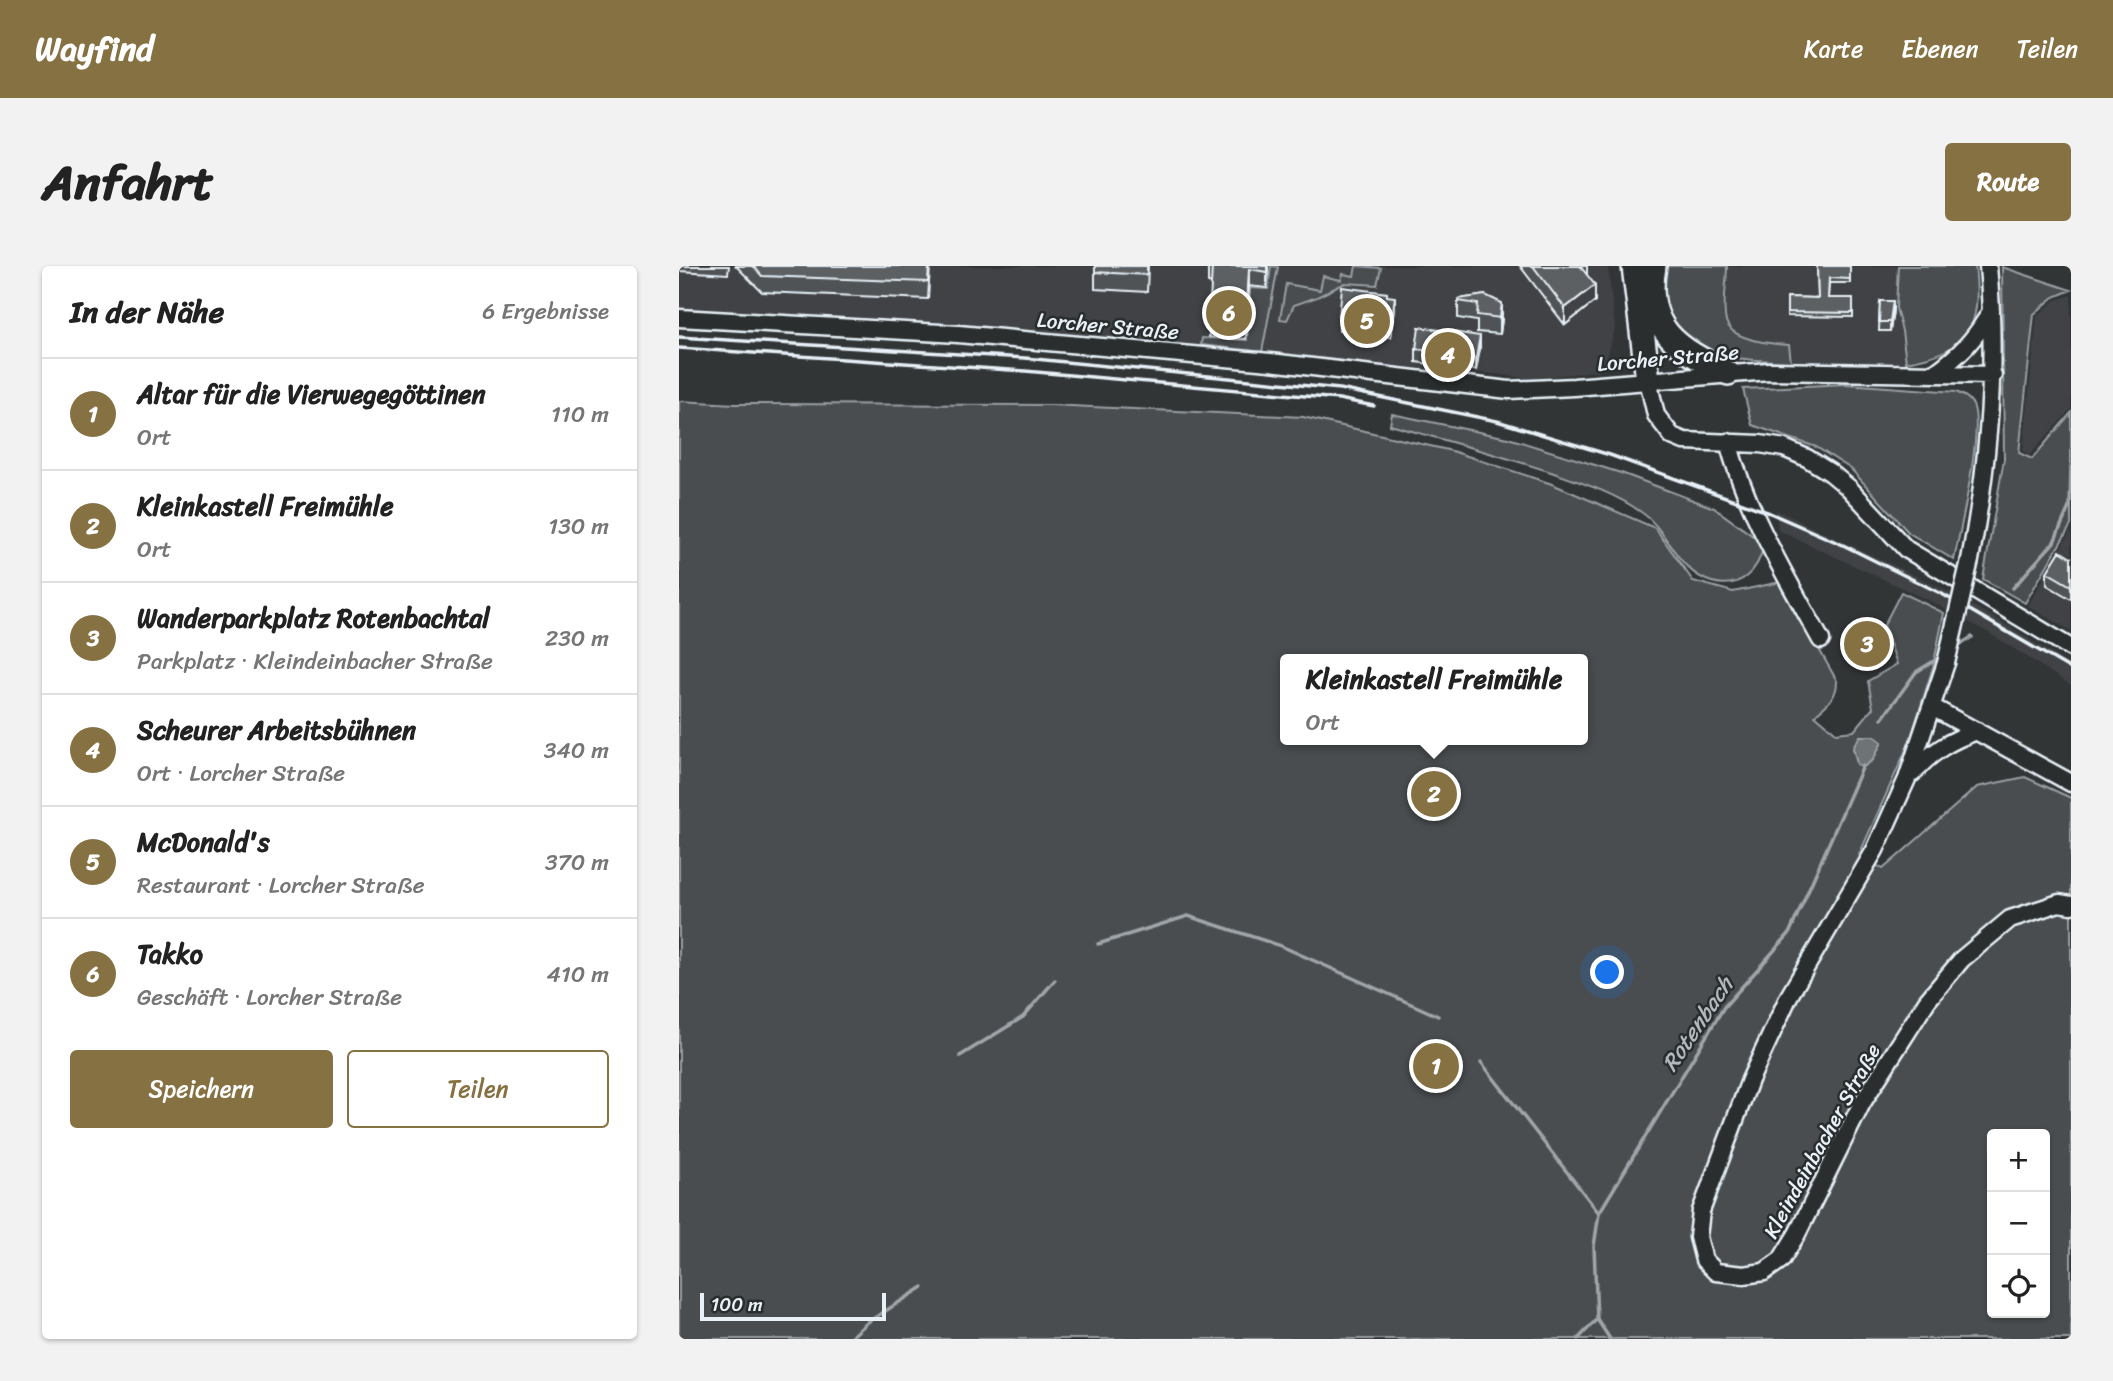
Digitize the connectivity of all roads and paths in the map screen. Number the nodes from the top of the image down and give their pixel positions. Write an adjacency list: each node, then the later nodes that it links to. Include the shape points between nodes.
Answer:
1 (1634, 266): 10 (highway)
2 (1654, 266): 5 (highway)
3 (1988, 266): 4 (street, Kleindeinbacher Straße)
4 (1991, 309): 8 (street, via 1969,345); 9 (street, Kleindeinbacher Straße)
5 (1656, 317): 7 (highway, via 1686,351); 10 (highway, via 1658,362)
6 (679, 318): 10 (street, Lorcher Straße, via 958,334 1270,362 1509,390)
7 (1728, 373): 8 (street, Lorcher Straße); 10 (street, Lorcher Straße)
8 (1935, 373): 9 (street, Lorcher Straße)
9 (1993, 375): 14 (street, Kleindeinbacher Straße, bridge, via 1983,490 1946,663)
10 (1648, 380): 11 (street, via 1656,415 1672,436 1684,441)
11 (1728, 442): 12 (street, via 1777,562); 13 (street, via 1784,448 1818,464 1849,488 1906,549)
12 (1821, 640)
13 (2071, 648)
14 (1932, 707): 15 (street); 16 (street, Kleindeinbacher Straße)
15 (1977, 731): 16 (street, via 1941,747); 17 (street)
16 (1907, 779): 18 (street, Kleindeinbacher Straße, via 1875,850 1789,996 1750,1080 1701,1211 1697,1237 1704,1260 1716,1272 1764,1272 1781,1260 1863,1103 1927,1001 1962,959 2010,919 2059,903)
17 (2071, 783)
18 (2071, 905)

